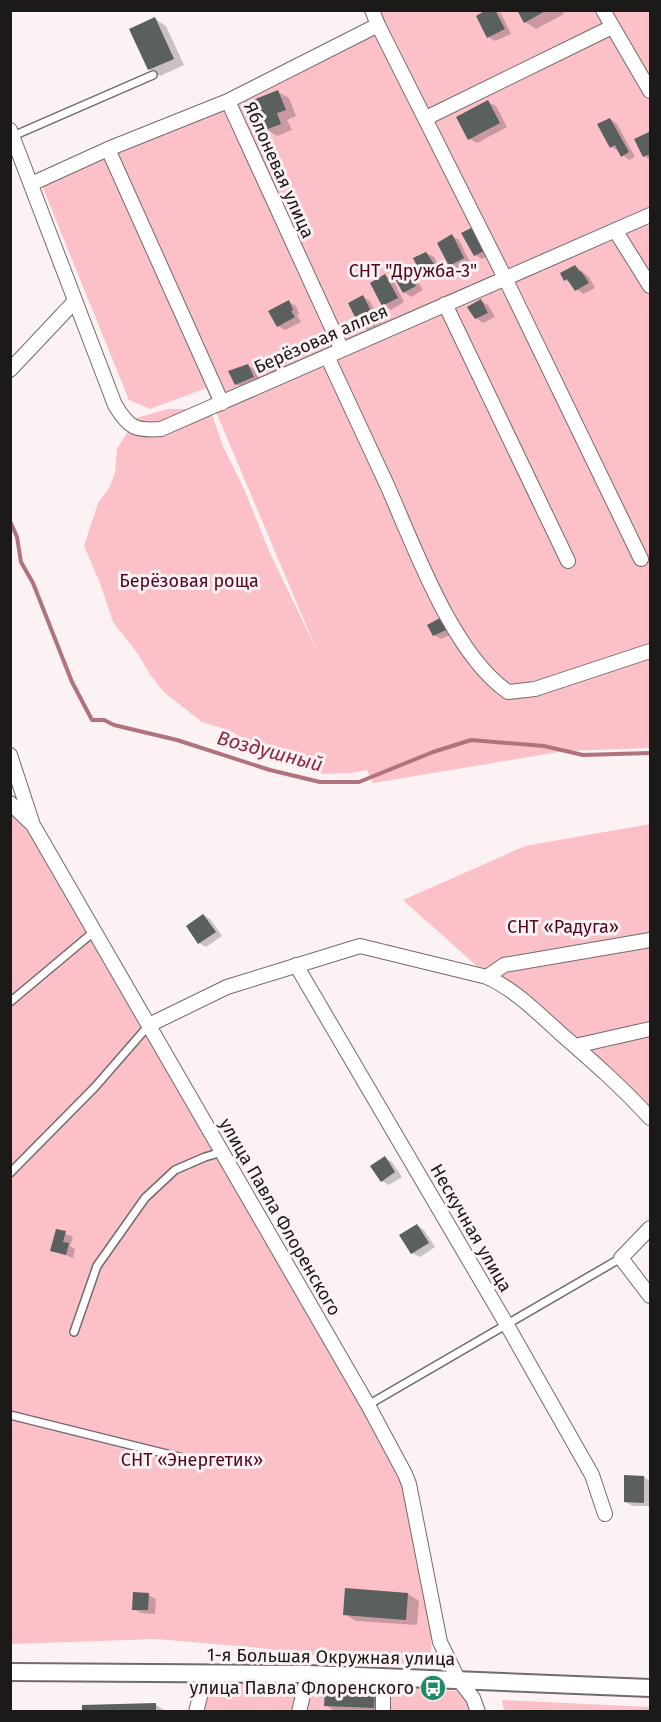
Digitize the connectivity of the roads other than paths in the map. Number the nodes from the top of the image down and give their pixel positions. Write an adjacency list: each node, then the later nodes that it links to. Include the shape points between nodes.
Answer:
1 (372, 10): 3 (street)
2 (603, 10): 4 (street)
3 (378, 25): 8 (street); 9 (street)
4 (612, 27): 5 (street); 9 (street)
5 (646, 72): 7 (street)
6 (153, 75): 10 (lane)
7 (651, 91)
8 (228, 101): 11 (street, Яблоневая улица); 19 (street, Яблоневая улица)
9 (426, 117): 15 (street)
10 (12, 140): 12 (street, Берёзовая аллея)
11 (108, 149): 12 (street, Яблоневая улица); 22 (street)
12 (31, 184): 17 (street, Берёзовая аллея)
13 (651, 215): 14 (street, Берёзовая аллея)
14 (615, 230): 15 (street, Берёзовая аллея); 16 (street)
15 (505, 278): 18 (street, Берёзовая аллея); 23 (street)
16 (651, 286)
17 (75, 301): 21 (street); 22 (street, Берёзовая аллея, via 124,421 141,431 161,429)
18 (445, 304): 19 (street, Берёзовая аллея); 24 (street)
19 (342, 350): 20 (street, Берёзовая аллея)
20 (327, 356): 22 (street, Берёзовая аллея); 25 (street, via 423,567 455,629 495,683 508,692 535,689)
21 (10, 370)
22 (222, 403)
23 (641, 559)
24 (568, 561)
25 (651, 651)
26 (10, 755): 28 (street, улица Павла Флоренского)
27 (10, 803): 28 (street, улица Павла Флоренского)
28 (33, 825): 29 (street, улица Павла Флоренского)
29 (96, 930): 33 (lane); 34 (street, улица Павла Флоренского)
30 (651, 940): 32 (street, via 504,965)
31 (296, 965): 32 (street, via 360,946); 34 (street, via 227,987); 43 (street, Нескучная улица)
32 (487, 977): 36 (street, via 534,1010)
33 (10, 1002)
34 (149, 1025): 38 (street, улица Павла Флоренского); 39 (lane, via 95,1088)
35 (651, 1029): 36 (street)
36 (575, 1046): 37 (street)
37 (651, 1118)
38 (222, 1152): 44 (lane, via 175,1170 145,1198 97,1266); 45 (street, улица Павла Флоренского)
39 (10, 1173)
40 (651, 1228): 41 (street)
41 (621, 1258): 42 (street); 43 (lane)
42 (651, 1296)
43 (507, 1325): 45 (lane); 48 (street, Нескучная улица, via 592,1475)
44 (74, 1332)
45 (368, 1405): 53 (street, улица Павла Флоренского, via 409,1484 440,1642)
46 (10, 1415): 47 (lane)
47 (183, 1458)
48 (605, 1514)
49 (10, 1672): 50 (street, 1-я Большая Окружная улица)
50 (206, 1673): 51 (street, 1-я Большая Окружная улица); 55 (street)
51 (308, 1674): 52 (street, 1-я Большая Окружная улица); 56 (street)
52 (383, 1678): 53 (street, 1-я Большая Окружная улица); 57 (street)
53 (458, 1679): 54 (street, 1-я Большая Окружная улица); 58 (street, улица Павла Флоренского)
54 (651, 1688)
55 (196, 1712)
56 (299, 1712)
57 (383, 1712)
58 (478, 1712)

